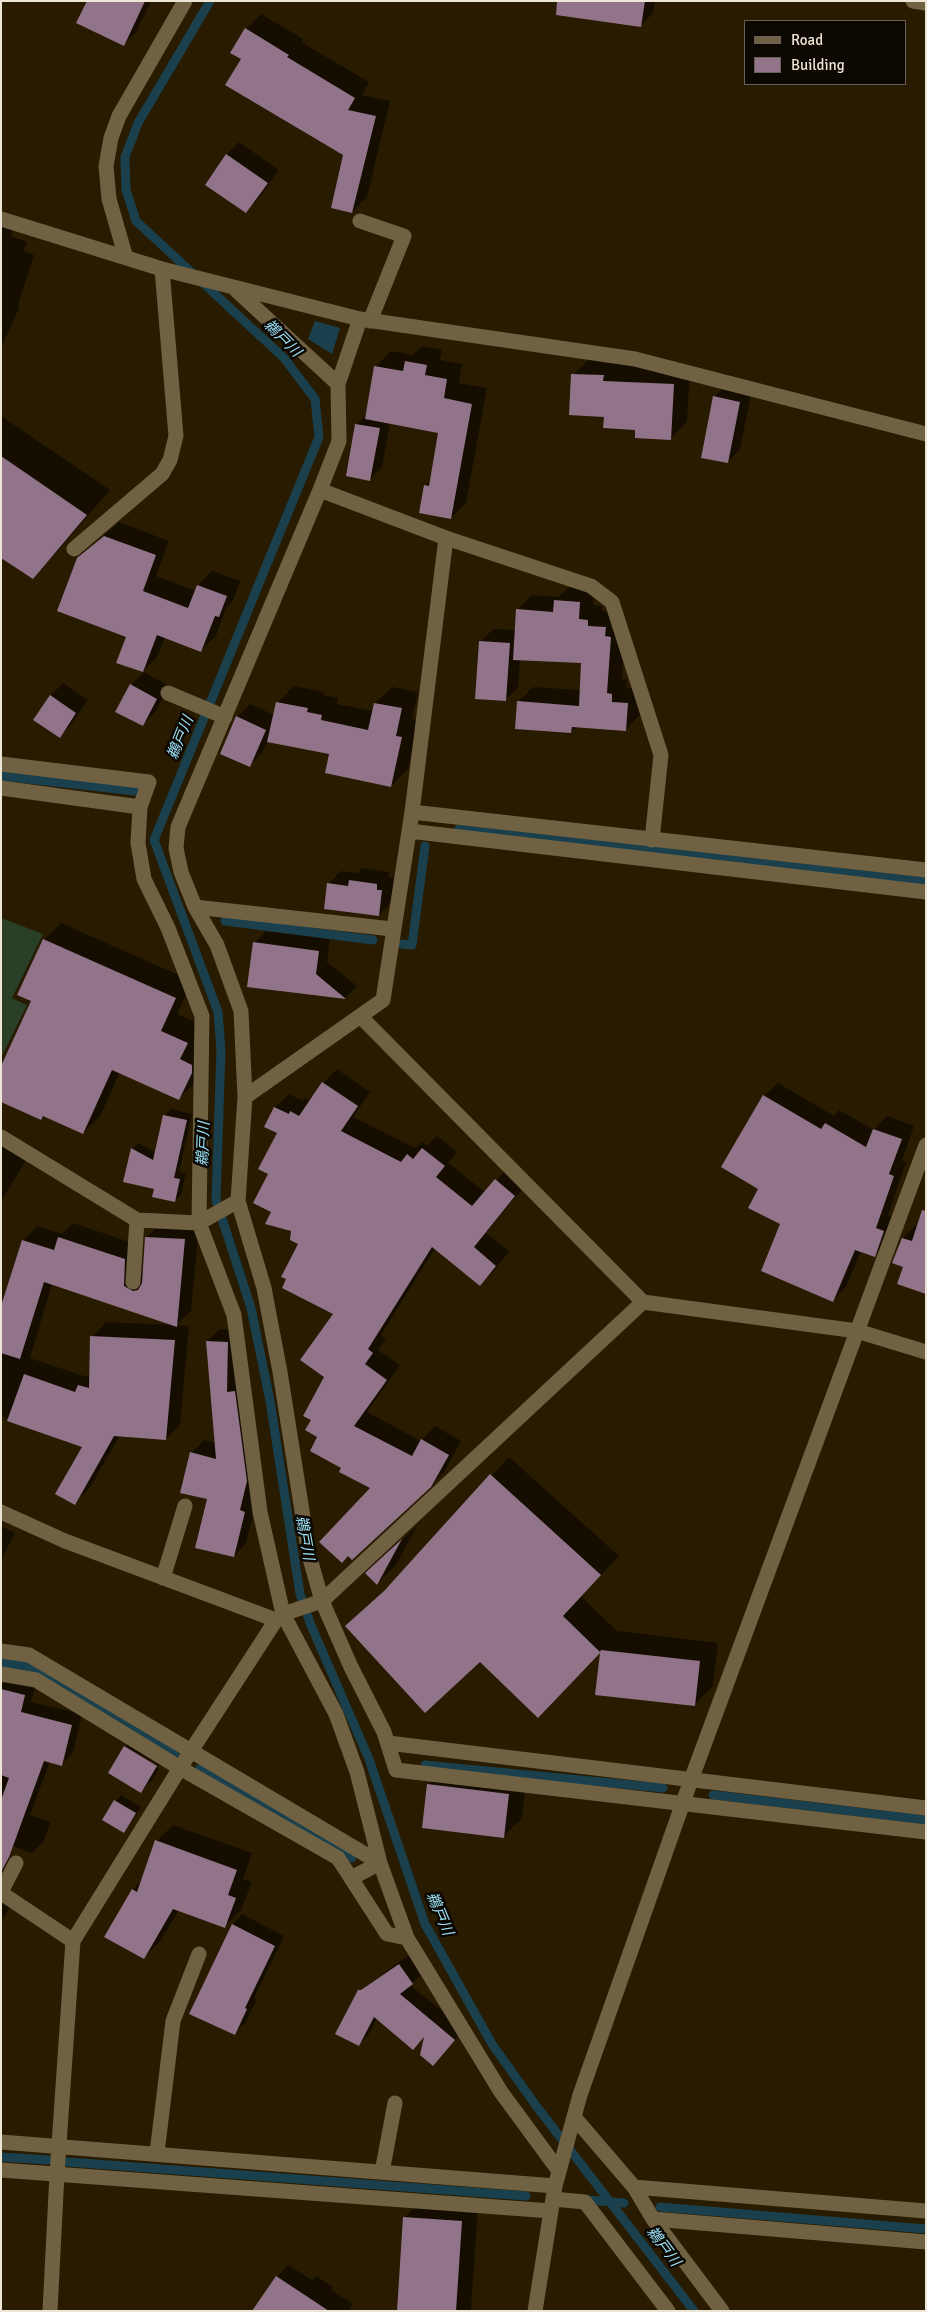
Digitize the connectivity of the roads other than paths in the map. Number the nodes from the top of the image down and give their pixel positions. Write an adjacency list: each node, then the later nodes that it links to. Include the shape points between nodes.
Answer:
1 (185, 1): 6 (street, via 119,116 111,138 106,166 109,199)
2 (913, 1): 3 (street)
3 (926, 3)
4 (1, 220): 6 (street)
5 (360, 221): 9 (street, via 404,236)
6 (126, 258): 7 (street)
7 (165, 270): 8 (street); 14 (street, via 176,436 170,460 162,474)
8 (235, 289): 9 (street); 10 (street)
9 (365, 320): 10 (street); 11 (street, via 635,359)
10 (338, 384): 12 (street, via 339,441)
11 (926, 434)
12 (320, 490): 13 (street); 16 (street)
13 (446, 538): 20 (street); 22 (street, via 591,586 612,602 661,755)
14 (74, 549)
15 (168, 693): 16 (street)
16 (220, 715): 25 (street, via 178,827 176,848 180,872)
17 (1, 764): 19 (street, via 149,782)
18 (1, 788): 19 (street)
19 (140, 807): 33 (street, via 138,843 144,879 168,928 202,1016)
20 (412, 812): 21 (street); 22 (street)
21 (409, 831): 24 (street); 26 (street)
22 (652, 840): 23 (street)
23 (926, 870)
24 (926, 892)
25 (195, 907): 26 (street); 28 (street, via 217,945 241,1011)
26 (392, 929): 27 (street, via 383,1000)
27 (360, 1016): 28 (street); 35 (street)
28 (245, 1096): 31 (street)
29 (1, 1137): 32 (street)
30 (926, 1145): 36 (street)
31 (234, 1203): 33 (street); 41 (street, via 264,1288)
32 (137, 1220): 33 (street); 34 (street)
33 (203, 1220): 42 (street, via 234,1315 260,1512)
34 (133, 1282)
35 (643, 1302): 36 (street); 41 (street)
36 (857, 1331): 37 (street); 48 (street)
37 (926, 1352)
38 (185, 1506): 40 (street)
39 (1, 1512): 40 (street, via 65,1541)
40 (164, 1578): 42 (street)
41 (319, 1602): 42 (street); 45 (street)
42 (283, 1615): 46 (street); 53 (street, via 336,1714 356,1772)
43 (1, 1651): 46 (street, via 28,1655)
44 (1, 1674): 47 (street, via 36,1680)
45 (388, 1743): 48 (street); 49 (street, via 396,1770)
46 (192, 1750): 47 (street); 53 (street)
47 (180, 1768): 54 (street, via 338,1858); 57 (street)
48 (691, 1780): 49 (street); 50 (street)
49 (683, 1803): 51 (street); 60 (street)
50 (926, 1808)
51 (926, 1832)
52 (16, 1863): 55 (street)
53 (380, 1863): 54 (street); 56 (street)
54 (351, 1878): 56 (street, via 387,1934)
55 (1, 1893): 57 (street)
56 (407, 1938): 64 (street, via 501,2092)
57 (73, 1941): 62 (street)
58 (199, 1954): 63 (street, via 173,2022)
59 (395, 2103): 66 (street)
60 (572, 2122): 64 (street); 68 (street)
61 (1, 2142): 62 (street)
62 (60, 2146): 63 (street); 67 (street)
63 (157, 2152): 66 (street)
64 (560, 2166): 69 (street)
65 (1, 2170): 67 (street)
66 (382, 2172): 69 (street)
67 (57, 2174): 69 (street); 73 (street)
68 (634, 2187): 70 (street); 71 (street)
69 (553, 2199): 74 (street); 75 (street, via 585,2202)
70 (926, 2211)
71 (653, 2219): 72 (street); 76 (street)
72 (926, 2242)
73 (50, 2311)
74 (535, 2311)
75 (668, 2311)
76 (722, 2311)

